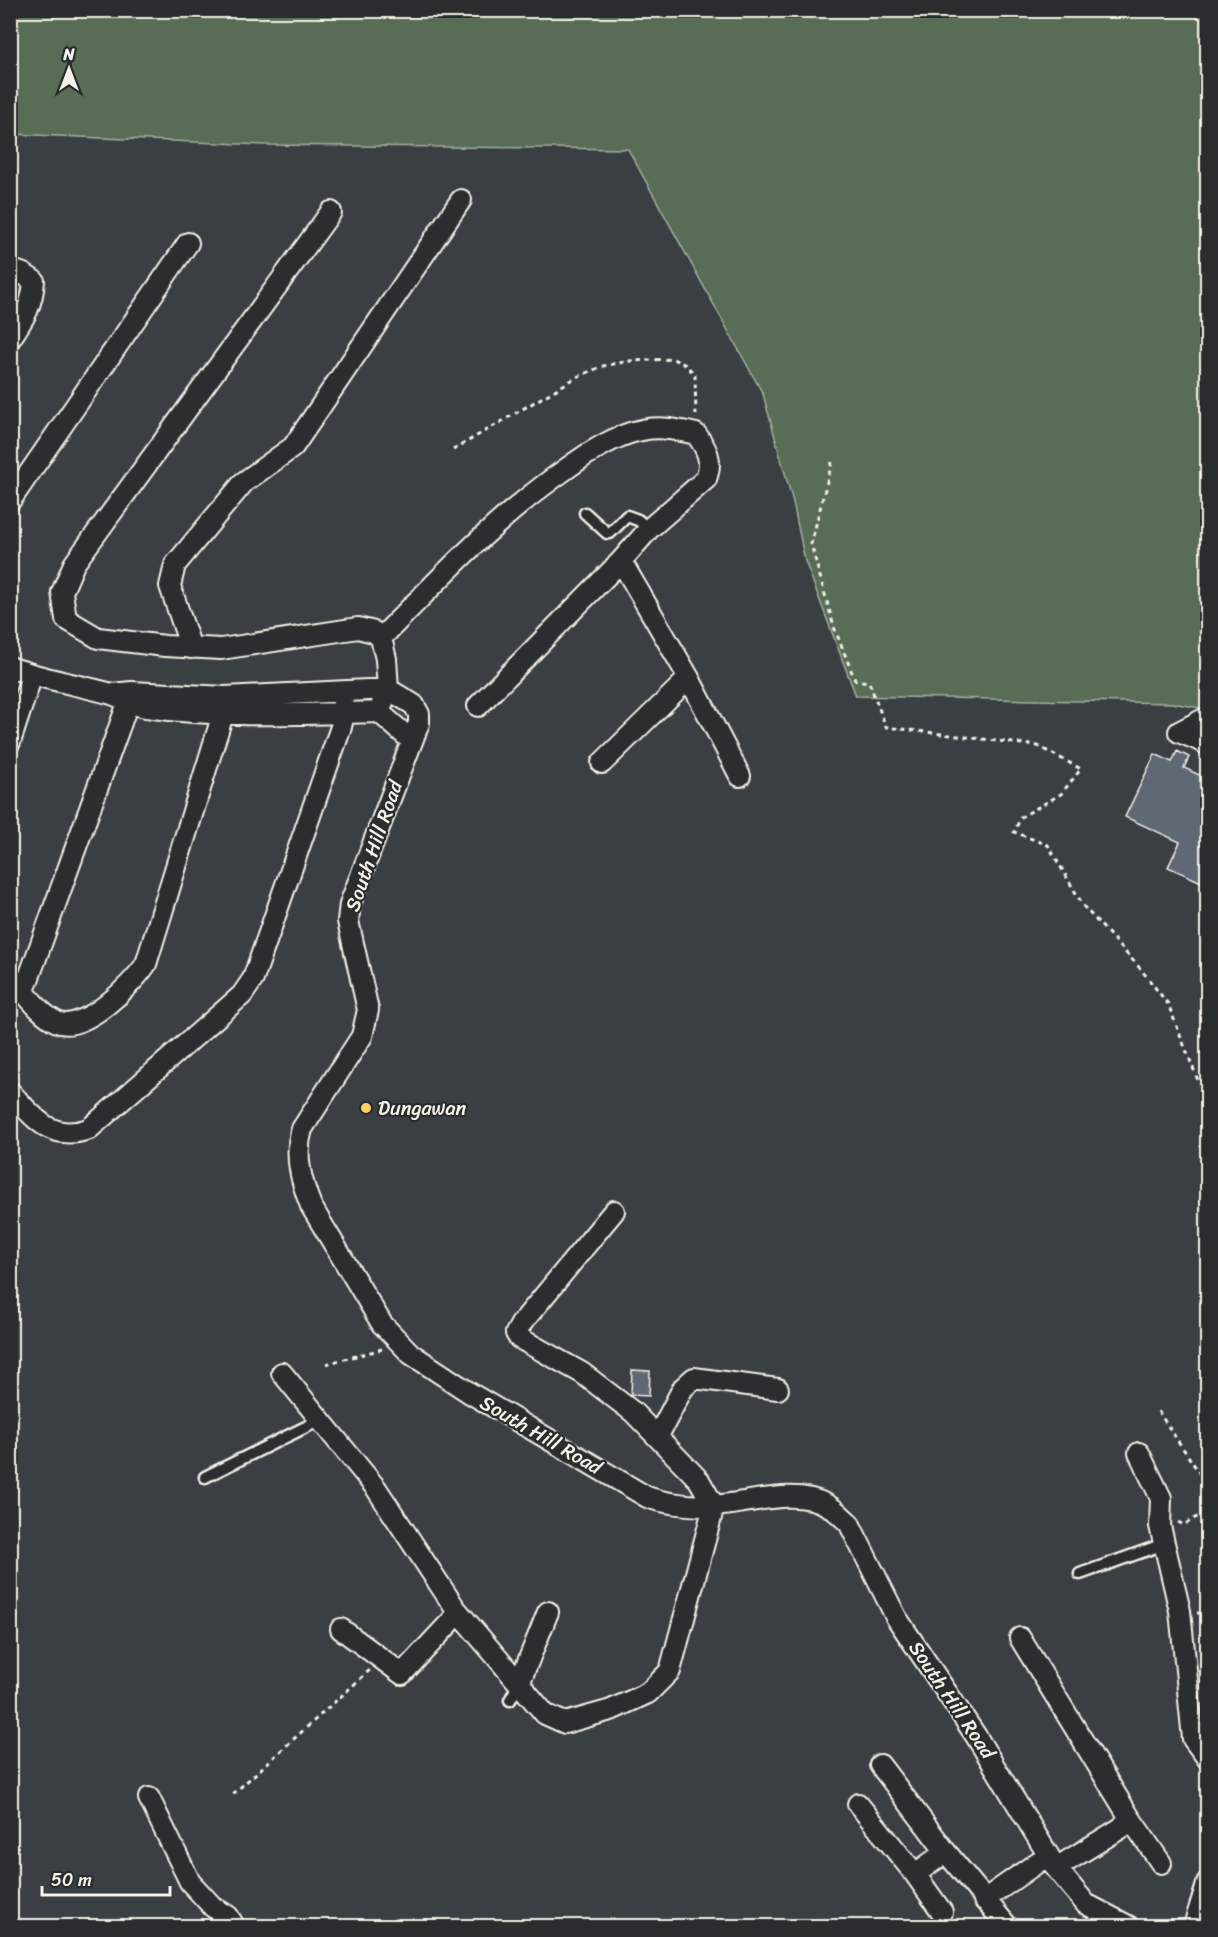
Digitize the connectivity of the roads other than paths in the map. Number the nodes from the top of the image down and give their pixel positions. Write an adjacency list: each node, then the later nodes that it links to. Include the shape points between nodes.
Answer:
1 (461, 200): 11 (street, via 292,447 244,482 175,565 170,586)
2 (331, 212): 11 (street, via 74,564 62,592 66,619 98,638)
3 (188, 243): 6 (street)
4 (10, 271): 5 (street, via 34,281 28,312)
5 (10, 339)
6 (10, 501)
7 (585, 513): 8 (lane, via 608,533 627,516)
8 (649, 529): 9 (street); 10 (street, via 706,479 710,458 696,434 658,428 641,430 587,454 534,492 454,564)
9 (621, 561): 14 (street); 19 (street)
10 (381, 638): 11 (street, via 358,628 221,650); 15 (street, via 387,659)
11 (191, 648)
12 (10, 667): 13 (street)
13 (32, 675): 17 (street); 24 (street)
14 (688, 678): 26 (street); 27 (street)
15 (388, 689): 16 (street); 20 (street); 23 (street, South Hill Road, via 414,705 419,714)
16 (342, 692): 18 (street); 21 (street)
17 (124, 696): 18 (street); 28 (street)
18 (224, 705): 21 (street); 28 (street, via 146,964 140,973 98,1010 71,1024 49,1017)
19 (478, 706)
20 (379, 712): 21 (street); 23 (street)
21 (344, 713): 29 (street, via 253,978 242,995 89,1129 60,1133 32,1116)
22 (1208, 717): 25 (street, via 1179,732)
23 (412, 741): 37 (street, South Hill Road, via 350,904 348,921 368,1010 367,1023 302,1129 298,1151 311,1206 382,1324 411,1354 647,1497)
24 (10, 742)
25 (1208, 744)
26 (602, 763)
27 (740, 776)
28 (17, 984)
29 (10, 1092)
30 (614, 1211): 34 (street, via 516,1333 582,1373)
31 (282, 1373): 33 (street)
32 (778, 1389): 34 (street, via 694,1378 683,1388)
33 (320, 1420): 36 (lane); 41 (street, via 376,1488)
34 (658, 1436): 37 (street, via 699,1480)
35 (1139, 1453): 38 (street, via 1161,1498)
36 (205, 1477)
37 (714, 1506): 44 (street, via 670,1671 648,1693 611,1710 565,1723 544,1714); 51 (street, South Hill Road, via 796,1496 827,1504 849,1523 896,1617 1012,1792)
38 (1165, 1530): 39 (lane); 45 (street, via 1180,1611 1192,1739)
39 (1080, 1574)
40 (548, 1612): 44 (street)
41 (459, 1613): 42 (street, via 402,1674); 44 (street)
42 (341, 1629)
43 (1020, 1638): 49 (street)
44 (515, 1692)
45 (1208, 1760)
46 (880, 1765): 50 (street)
47 (149, 1798): 57 (street, via 190,1882)
48 (858, 1804): 53 (street)
49 (1130, 1818): 51 (street, via 1121,1828); 52 (street)
50 (946, 1852): 53 (street); 55 (street)
51 (1052, 1861): 55 (street); 59 (street, South Hill Road, via 1086,1904)
52 (1161, 1863)
53 (915, 1874): 56 (street)
54 (1208, 1881): 60 (street)
55 (984, 1900): 58 (street)
56 (942, 1912)
57 (234, 1926)
58 (1007, 1926)
59 (1128, 1926)
60 (1194, 1926)

